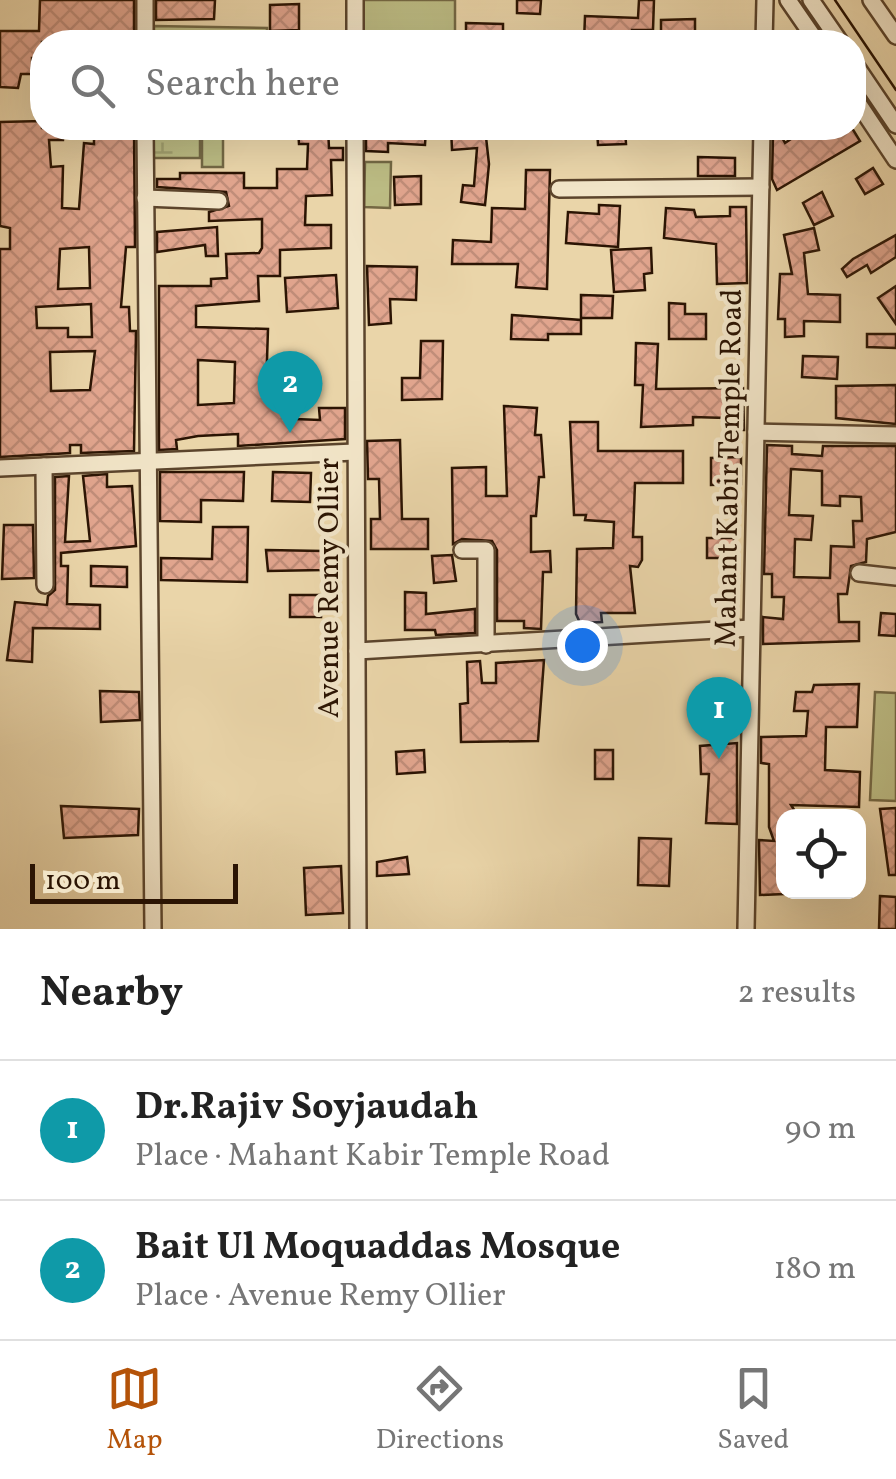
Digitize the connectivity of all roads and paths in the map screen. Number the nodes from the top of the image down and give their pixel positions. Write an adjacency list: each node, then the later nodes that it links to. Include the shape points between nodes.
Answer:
1 (145, 0): 7 (street)
2 (355, 0): 8 (street)
3 (764, 0): 9 (street)
4 (788, 0): 10 (street)
5 (811, 0): 11 (street)
6 (872, 0): 12 (street)
7 (145, 30)
8 (355, 30)
9 (764, 30)
10 (809, 30)
11 (832, 30)
12 (896, 36)
13 (866, 81): 15 (street)
14 (866, 115): 19 (street)
15 (896, 125)
16 (145, 140): 22 (street)
17 (355, 140): 26 (street, Avenue Remy Ollier)
18 (762, 140): 20 (street, Mahant Kabir Temple Road)
19 (896, 160)
20 (762, 186): 21 (street); 24 (street, Mahant Kabir Temple Road)
21 (559, 188)
22 (145, 198): 23 (street); 27 (street)
23 (219, 201)
24 (756, 432): 25 (street); 34 (street, Mahant Kabir Temple Road)
25 (896, 435)
26 (355, 452): 27 (street); 36 (street, Avenue Remy Ollier)
27 (145, 462): 28 (street); 37 (street)
28 (44, 466): 29 (street); 33 (street)
29 (0, 468)
30 (462, 550): 35 (street, via 486,550)
31 (859, 572): 32 (street)
32 (896, 577)
33 (44, 585)
34 (751, 628): 35 (street); 39 (street, Mahant Kabir Temple Road)
35 (486, 645): 36 (street)
36 (356, 651): 38 (street, Avenue Remy Ollier)
37 (153, 929)
38 (358, 929)
39 (746, 929)

